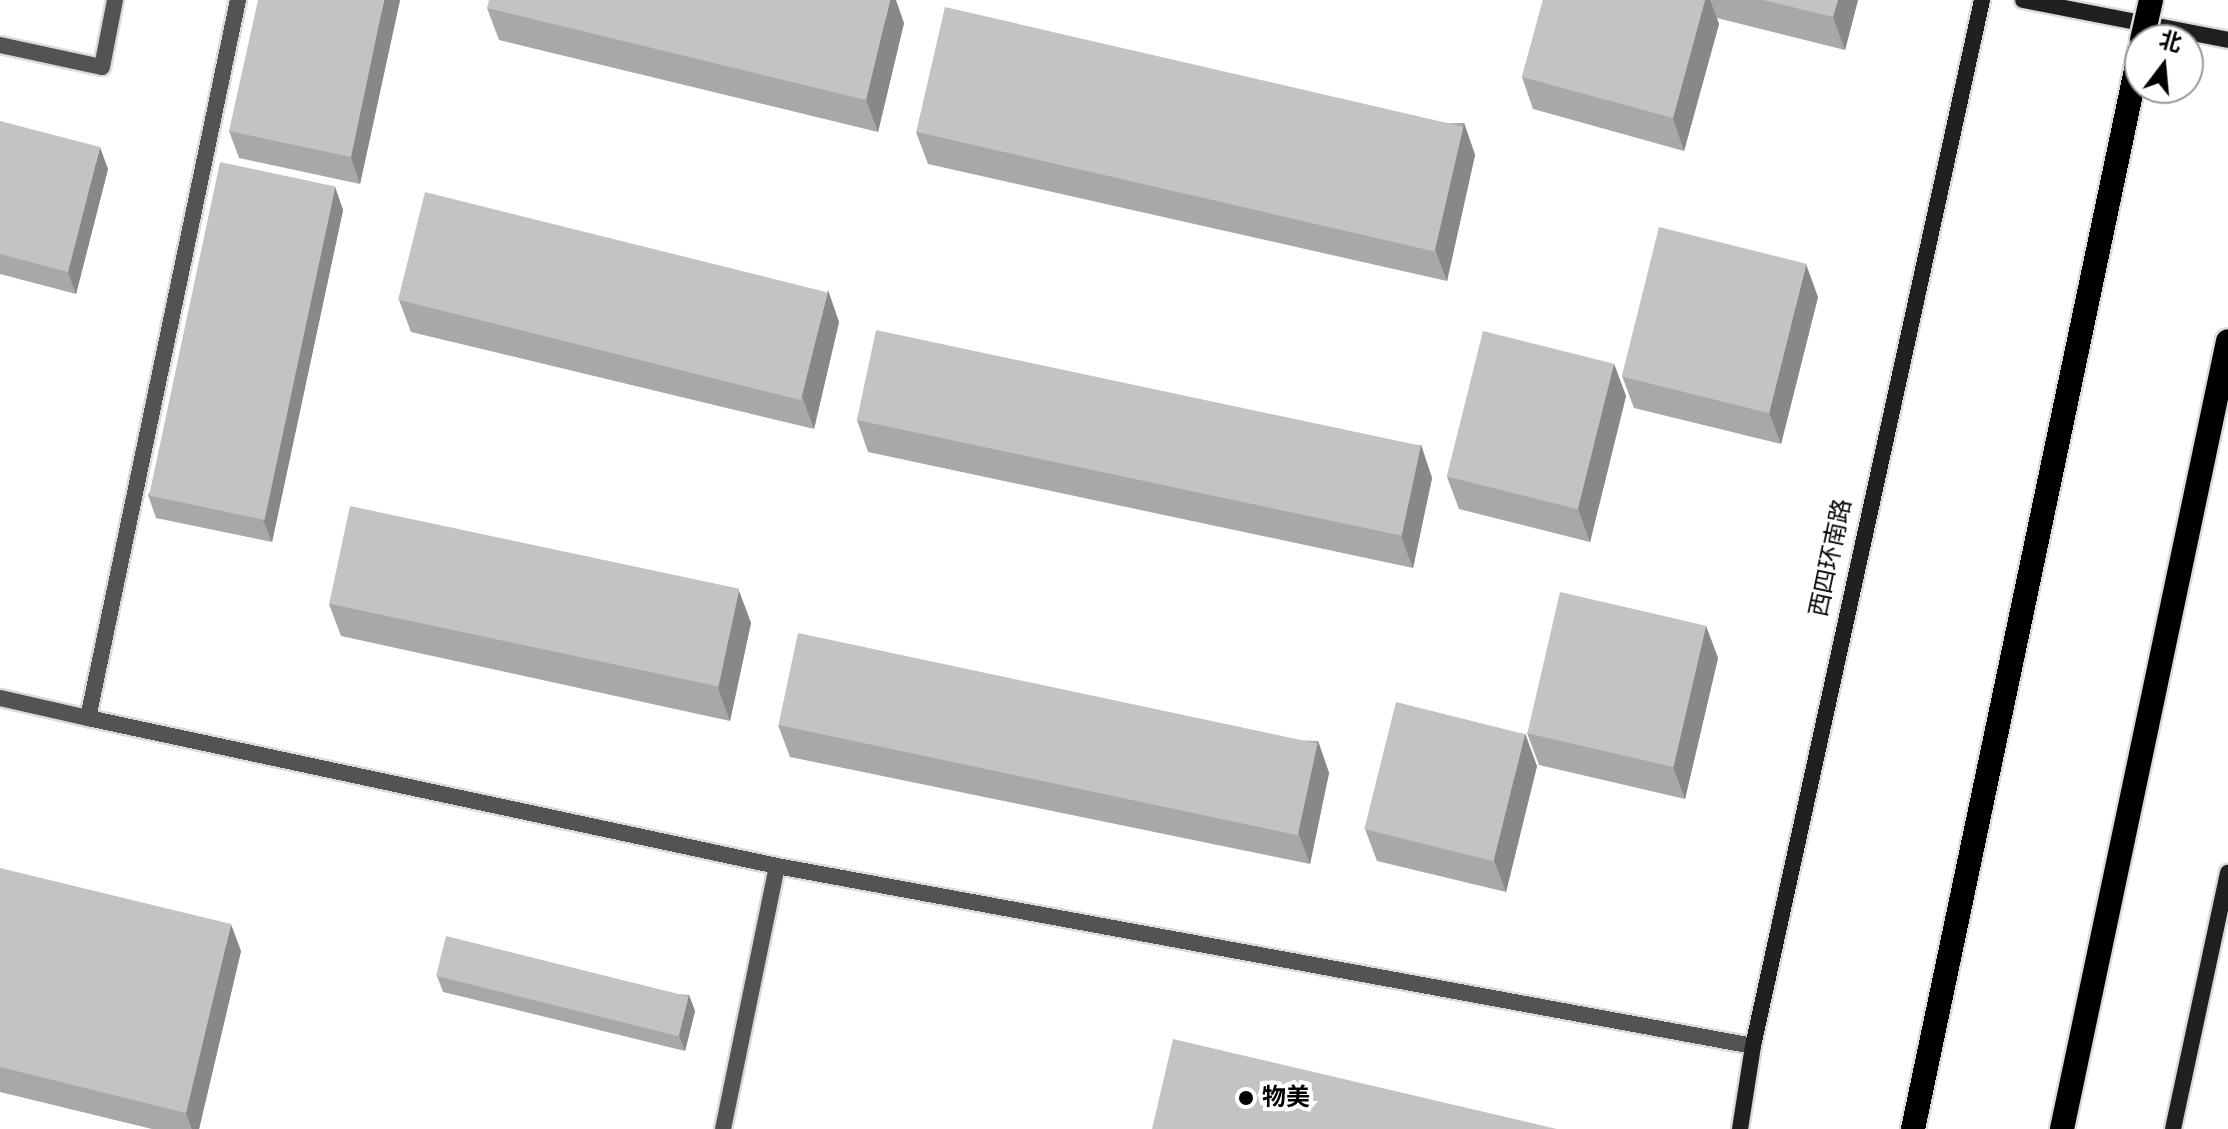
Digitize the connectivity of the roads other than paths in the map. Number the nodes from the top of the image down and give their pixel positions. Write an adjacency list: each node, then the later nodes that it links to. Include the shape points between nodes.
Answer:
1 (115, 0): 7 (street, via 102,67)
2 (238, 0): 12 (street)
3 (1982, 0): 15 (street, 西四环南路)
4 (2023, 0): 5 (street)
5 (2146, 21): 6 (street)
6 (2228, 40)
7 (0, 45)
8 (2129, 104): 9 (street)
9 (2114, 176): 18 (highway, bridge)
10 (2228, 342): 19 (highway)
11 (0, 698): 12 (street)
12 (88, 718): 13 (street)
13 (777, 866): 15 (street); 16 (street)
14 (2228, 873): 20 (street)
15 (1753, 1046): 17 (street, 西四环南路)
16 (723, 1129)
17 (1740, 1129)
18 (1914, 1129)
19 (2063, 1129)
20 (2173, 1129)

